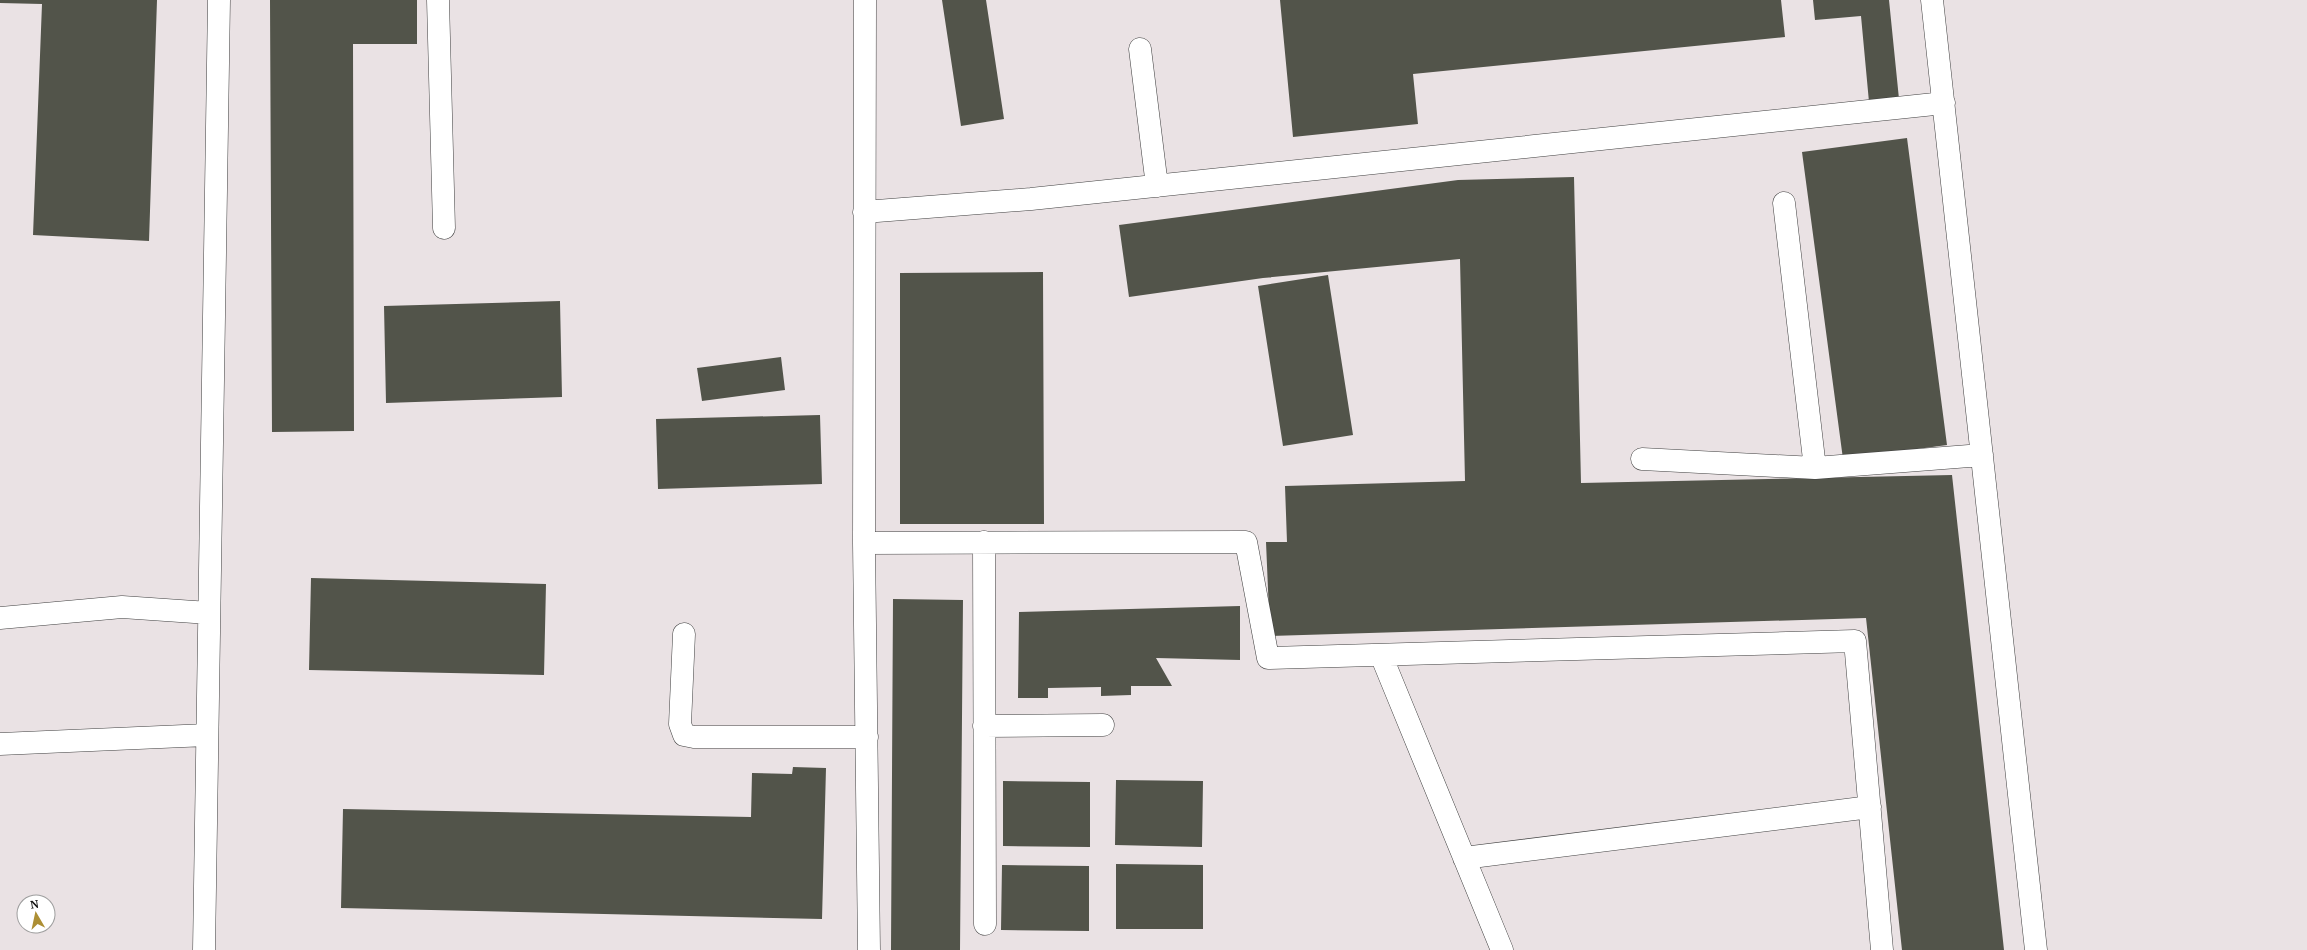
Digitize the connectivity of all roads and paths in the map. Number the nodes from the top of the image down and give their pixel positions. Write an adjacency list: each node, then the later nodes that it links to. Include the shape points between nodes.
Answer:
1 (219, 0): 16 (street)
2 (438, 0): 10 (street)
3 (865, 0): 9 (street)
4 (1932, 0): 6 (street)
5 (1140, 49): 7 (street)
6 (1944, 103): 7 (street); 11 (street)
7 (1157, 186): 9 (street)
8 (1784, 203): 13 (street)
9 (864, 212): 15 (street)
10 (444, 228)
11 (1982, 455): 13 (street); 32 (street)
12 (1642, 459): 13 (street)
13 (1815, 468)
14 (984, 542): 15 (street); 19 (street, via 1246,542 1268,658); 21 (street)
15 (864, 543): 23 (street)
16 (209, 614): 17 (street, via 122,608); 22 (street)
17 (0, 618)
18 (684, 634): 23 (street, via 680,724 684,735)
19 (1381, 655): 25 (street, via 1855,641); 26 (street)
20 (1103, 725): 21 (street)
21 (984, 726): 27 (street)
22 (208, 735): 24 (street); 28 (street)
23 (867, 737): 29 (street)
24 (0, 744)
25 (1870, 807): 26 (street); 31 (street)
26 (1464, 858): 30 (street)
27 (985, 924)
28 (204, 950)
29 (869, 950)
30 (1502, 950)
31 (1882, 950)
32 (2036, 950)

